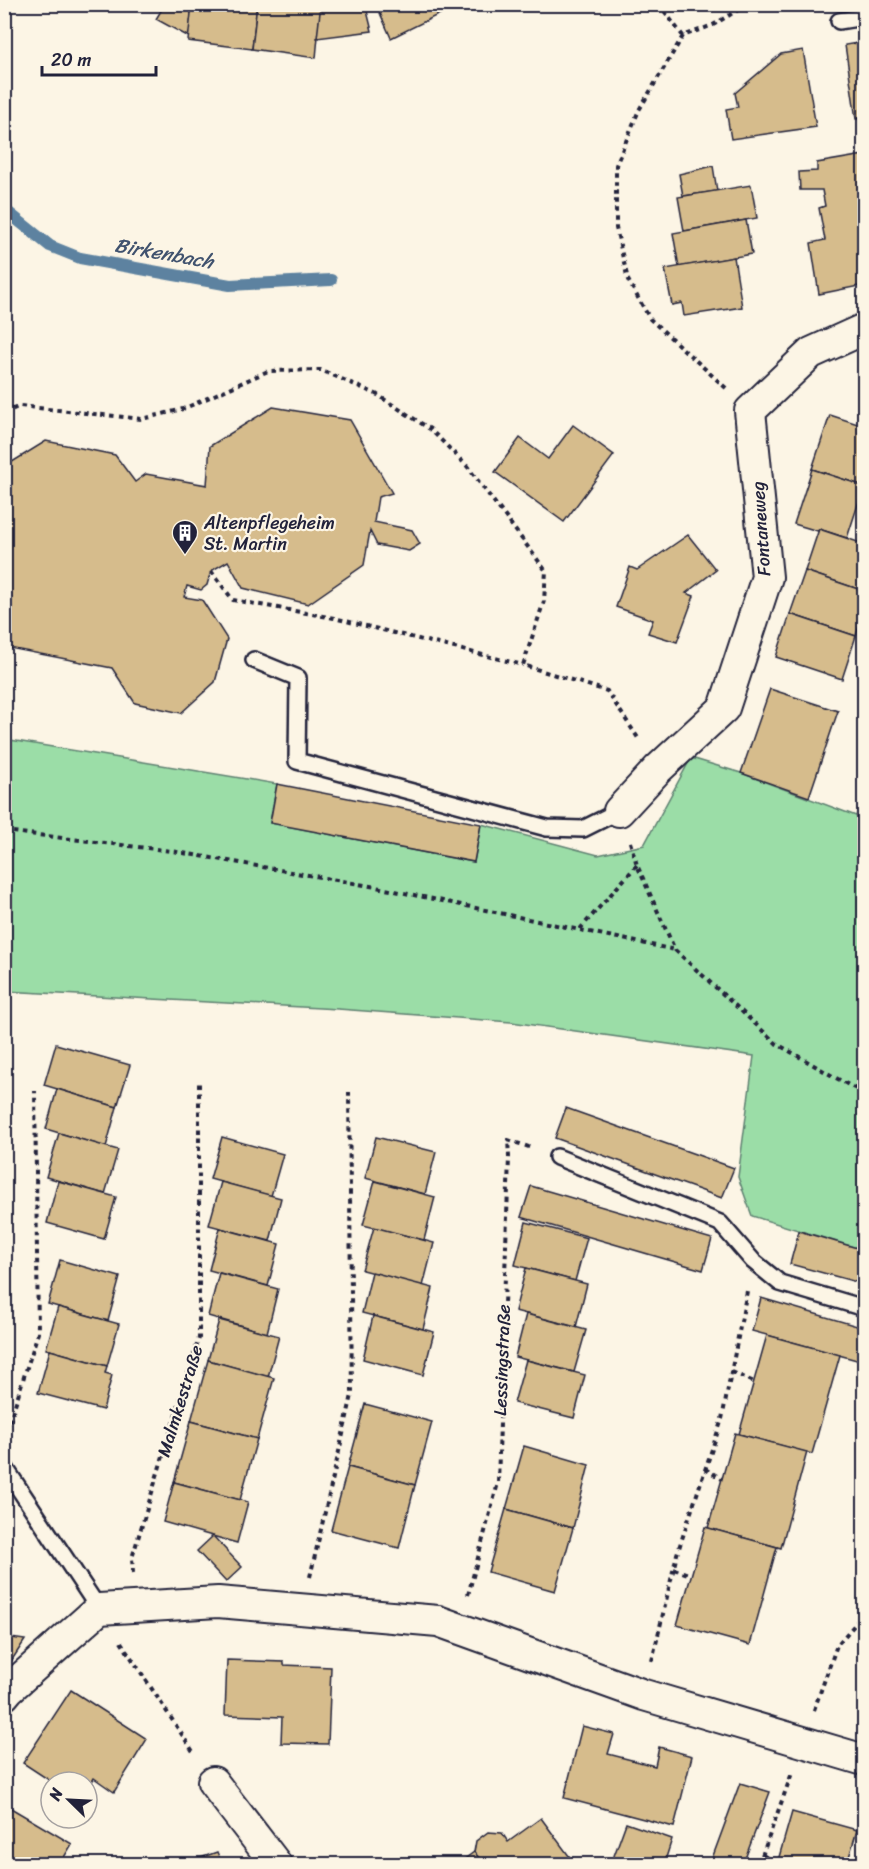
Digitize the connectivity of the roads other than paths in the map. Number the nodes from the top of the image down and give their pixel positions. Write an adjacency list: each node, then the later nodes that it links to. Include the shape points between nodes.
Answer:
1 (864, 17): 2 (lane)
2 (839, 21)
3 (864, 329): 5 (street, Fontaneweg, via 811,353 750,411 767,577 724,708)
4 (254, 660): 5 (lane, via 298,678 297,761 547,828 583,829)
5 (619, 810)
6 (557, 1157): 7 (lane, via 720,1223 753,1261 780,1283)
7 (864, 1308)
8 (4, 1466): 9 (lane)
9 (99, 1609): 10 (street); 11 (street, via 218,1602 438,1621 644,1695)
10 (4, 1695)
11 (864, 1760)
12 (213, 1782): 13 (street)
13 (276, 1864)

